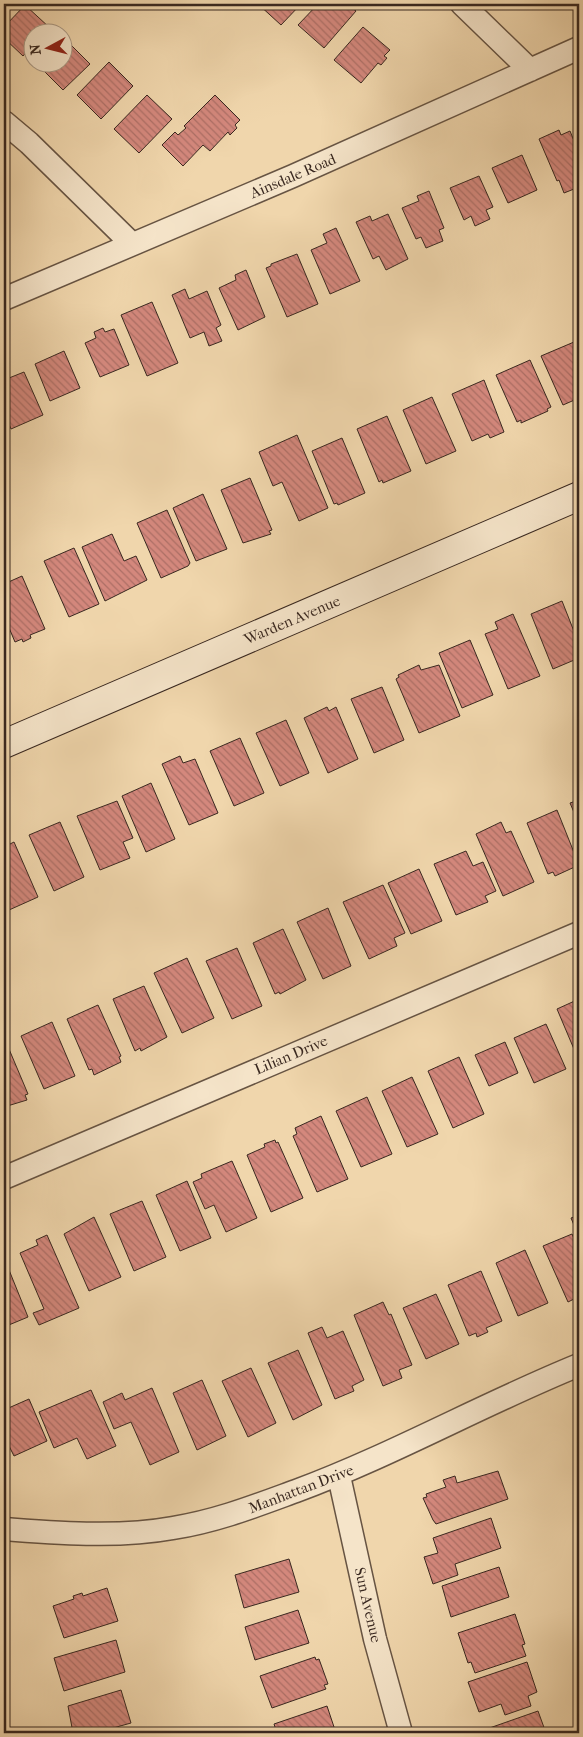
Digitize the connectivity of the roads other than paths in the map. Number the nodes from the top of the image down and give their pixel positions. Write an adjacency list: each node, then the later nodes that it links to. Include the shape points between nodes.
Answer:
1 (462, 4): 3 (street)
2 (579, 48): 3 (street, Ainsdale Road)
3 (530, 70): 5 (street, Ainsdale Road, via 293,176)
4 (4, 122): 5 (street)
5 (131, 243): 6 (street, Ainsdale Road)
6 (4, 299)
7 (579, 496): 8 (main road, Warden Avenue)
8 (4, 744)
9 (579, 934): 10 (street, Lilian Drive)
10 (4, 1178)
11 (579, 1366): 12 (street, Manhattan Drive)
12 (339, 1476): 13 (street, Manhattan Drive, via 216,1520 172,1528 123,1534); 14 (street, Sun Avenue)
13 (4, 1529)
14 (401, 1733)

